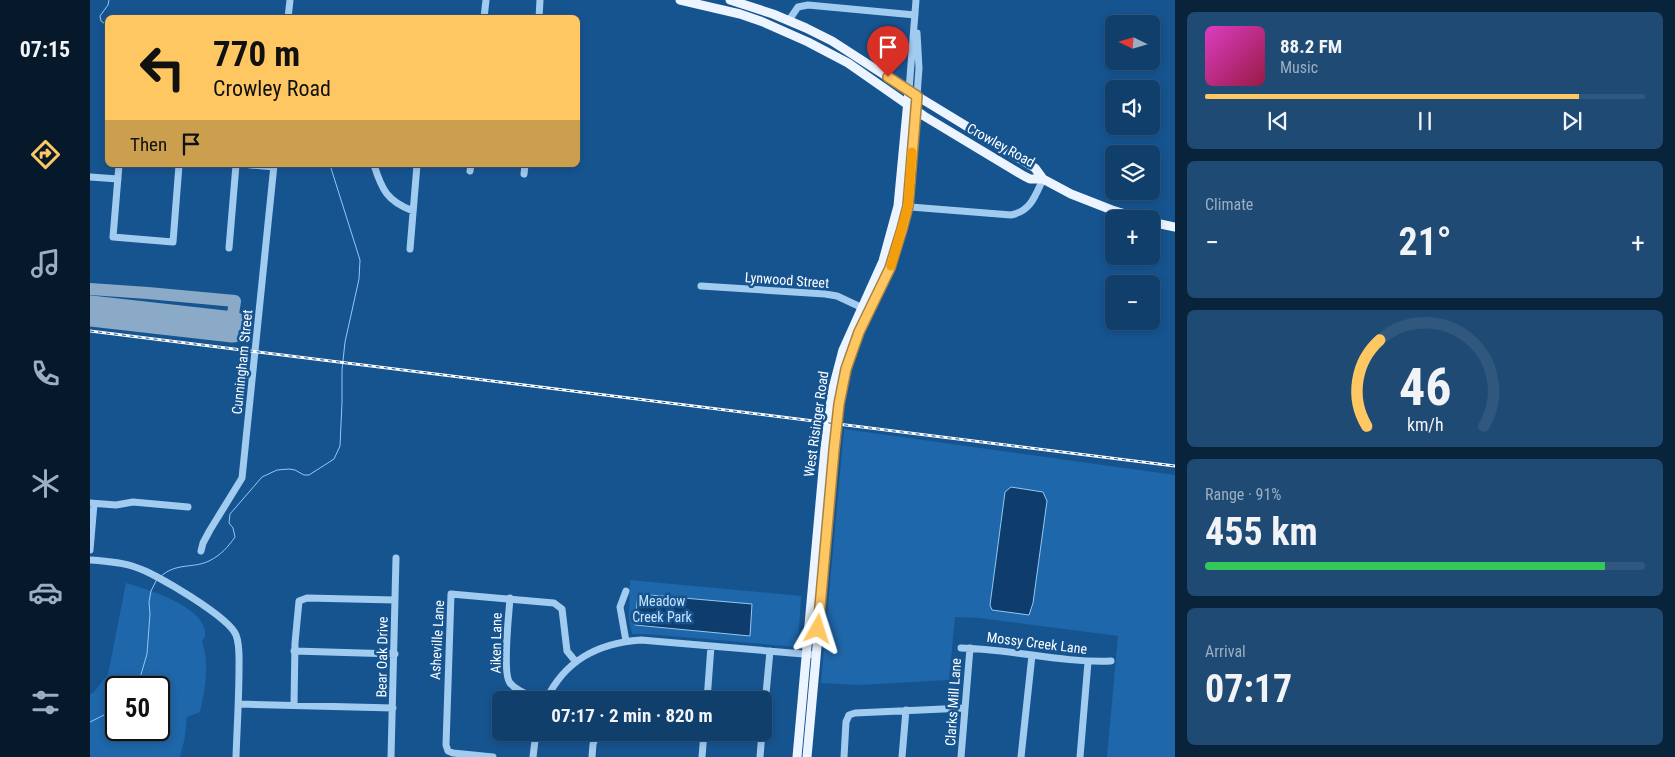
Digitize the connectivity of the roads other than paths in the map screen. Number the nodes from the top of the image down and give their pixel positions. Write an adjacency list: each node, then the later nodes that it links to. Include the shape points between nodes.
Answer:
1 (290, 0): 7 (street)
2 (486, 0): 8 (street)
3 (540, 0): 9 (street)
4 (680, 0): 14 (main road, Crowley Road, via 740,14 808,42 848,63)
5 (730, 0): 11 (main road, Crowley Road)
6 (916, 0): 10 (street, West Risinger Road)
7 (288, 15)
8 (484, 15)
9 (539, 15)
10 (915, 15): 11 (street, via 808,5 798,7); 12 (street, West Risinger Road); 13 (street, West Risinger Road, via 919,51)
11 (789, 20): 12 (main road, Crowley Road, via 832,41)
12 (909, 90): 13 (main road, Crowley Road); 14 (main road, West Risinger Road)
13 (917, 96): 15 (main road, West Risinger Road); 26 (main road, Crowley Road, via 1036,168)
14 (908, 105): 15 (main road, Crowley Road); 27 (main road, West Risinger Road)
15 (916, 111): 26 (main road, Crowley Road, via 1024,176); 27 (main road, West Risinger Road)
16 (119, 167): 25 (street)
17 (179, 167): 25 (street, via 173,242 113,237)
18 (236, 167): 32 (street)
19 (274, 167): 39 (street, Cunningham Street, via 242,478)
20 (375, 167): 29 (street, via 386,194)
21 (417, 167): 29 (street)
22 (525, 167): 23 (street)
23 (524, 174)
24 (90, 177): 25 (street)
25 (118, 179)
26 (1042, 179): 27 (street, via 1035,196 1023,212 1017,214); 28 (main road)
27 (903, 206): 35 (main road, West Risinger Road, via 890,268)
28 (1112, 210)
29 (413, 211): 33 (street)
30 (1160, 224): 31 (main road)
31 (1175, 227)
32 (229, 248)
33 (410, 250)
34 (701, 286): 35 (street, Lynwood Street, via 825,294)
35 (865, 309): 40 (main road, West Risinger Road, via 843,350 832,392); 45 (main road, West Risinger Road, via 839,404)
36 (92, 503): 37 (street, via 116,505 133,502); 38 (street)
37 (188, 507)
38 (90, 550)
39 (201, 551)
40 (815, 553): 45 (main road, via 822,558); 54 (main road, West Risinger Road)
41 (396, 558): 46 (street, Bear Oak Drive)
42 (90, 560): 63 (street, via 127,564 146,570 220,617 236,634)
43 (626, 591): 47 (street, via 620,607)
44 (510, 598): 57 (street, Asheville Lane, via 554,602 562,609 567,651); 59 (street, Aiken Lane, via 506,670 509,682); 74 (street, Asheville Lane, via 451,594 446,745 453,753)
45 (821, 599): 54 (main road, West Risinger Road)
46 (396, 600): 51 (street, via 302,599 298,605); 53 (street, Bear Oak Drive)
47 (626, 641): 48 (street); 57 (street, via 592,651)
48 (711, 646): 52 (street); 61 (street)
49 (961, 648): 50 (street, Mossy Creek Lane)
50 (970, 648): 55 (street, Mossy Creek Lane); 66 (street, Clarks Mill Lane)
51 (294, 651): 53 (street); 64 (street)
52 (770, 651): 54 (street); 62 (street)
53 (395, 654): 65 (street, Bear Oak Drive)
54 (811, 654): 79 (main road, West Risinger Road); 80 (main road, West Risinger Road)
55 (1032, 655): 58 (street, Mossy Creek Lane); 84 (street)
56 (1111, 661): 58 (street, Mossy Creek Lane)
57 (576, 662): 60 (street, via 569,666)
58 (1088, 662): 85 (street)
59 (520, 691)
60 (550, 691)
61 (708, 691)
62 (766, 691)
63 (239, 704): 64 (street); 72 (street)
64 (294, 705): 65 (street)
65 (393, 708): 73 (street, Bear Oak Drive)
66 (965, 708): 67 (street); 83 (street, Clarks Mill Lane)
67 (906, 710): 81 (street, via 850,715 846,722); 82 (street)
68 (535, 741): 75 (street)
69 (594, 741): 76 (street)
70 (703, 741): 77 (street)
71 (761, 741): 78 (street)
72 (236, 757)
73 (392, 757)
74 (493, 757)
75 (533, 757)
76 (592, 757)
77 (702, 757)
78 (760, 757)
79 (797, 757)
80 (807, 757)
81 (844, 757)
82 (902, 757)
83 (961, 757)
84 (1021, 757)
85 (1080, 757)

